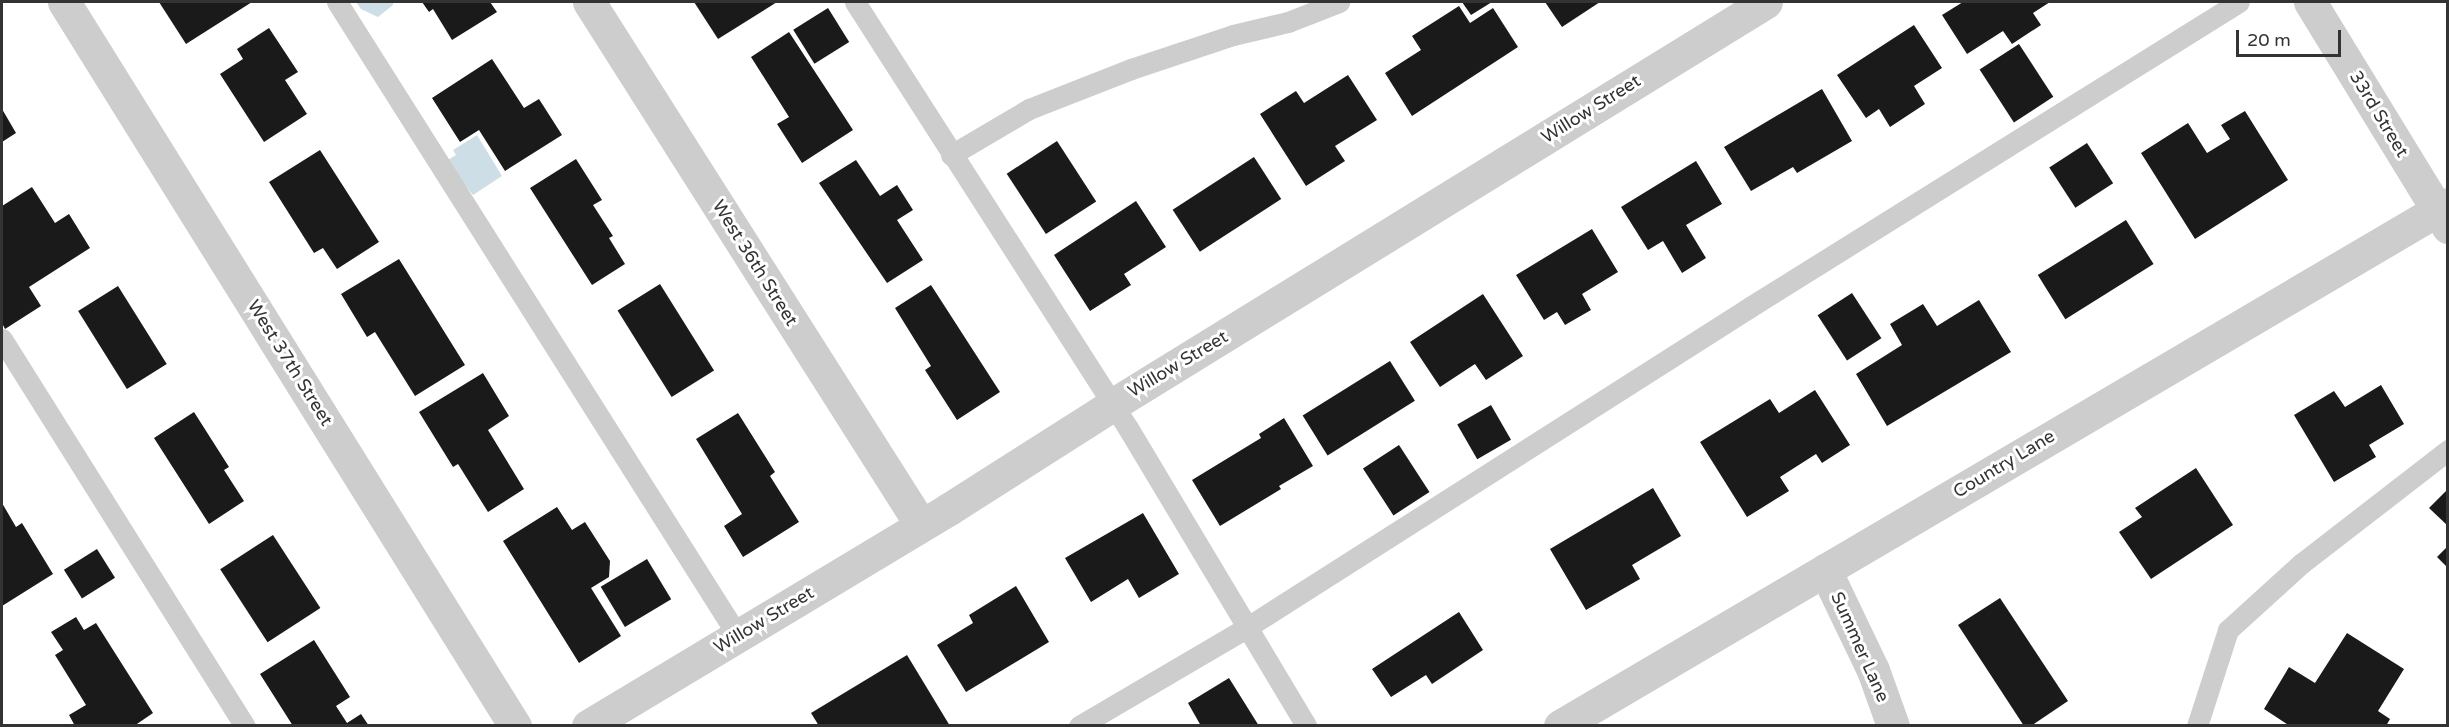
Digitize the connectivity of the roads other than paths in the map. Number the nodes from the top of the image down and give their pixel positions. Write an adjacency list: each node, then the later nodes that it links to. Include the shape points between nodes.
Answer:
1 (64, 2): 19 (street, West 37th Street)
2 (337, 2): 17 (lane)
3 (589, 2): 14 (street, West 36th Street)
4 (855, 2): 9 (lane)
5 (1339, 2): 9 (lane, via 1288,22 1233,35 1131,69 1039,105)
6 (1766, 2): 12 (street, Willow Street)
7 (2239, 2): 16 (lane)
8 (2310, 2): 10 (street, 33rd Street)
9 (951, 155): 12 (lane)
10 (2444, 214): 15 (street, Country Lane)
11 (2, 339): 18 (lane)
12 (1112, 405): 14 (street, Willow Street); 16 (lane)
13 (2448, 450): 25 (lane, via 2302,563 2228,630)
14 (921, 525): 17 (street, Willow Street)
15 (1825, 570): 23 (street, Country Lane); 24 (street, Summer Lane, via 1873,670)
16 (1246, 628): 21 (lane); 22 (lane)
17 (738, 636): 20 (street, Willow Street)
18 (245, 726)
19 (515, 726)
20 (588, 726)
21 (1079, 726)
22 (1306, 726)
23 (1560, 726)
24 (1893, 726)
25 (2197, 726)

